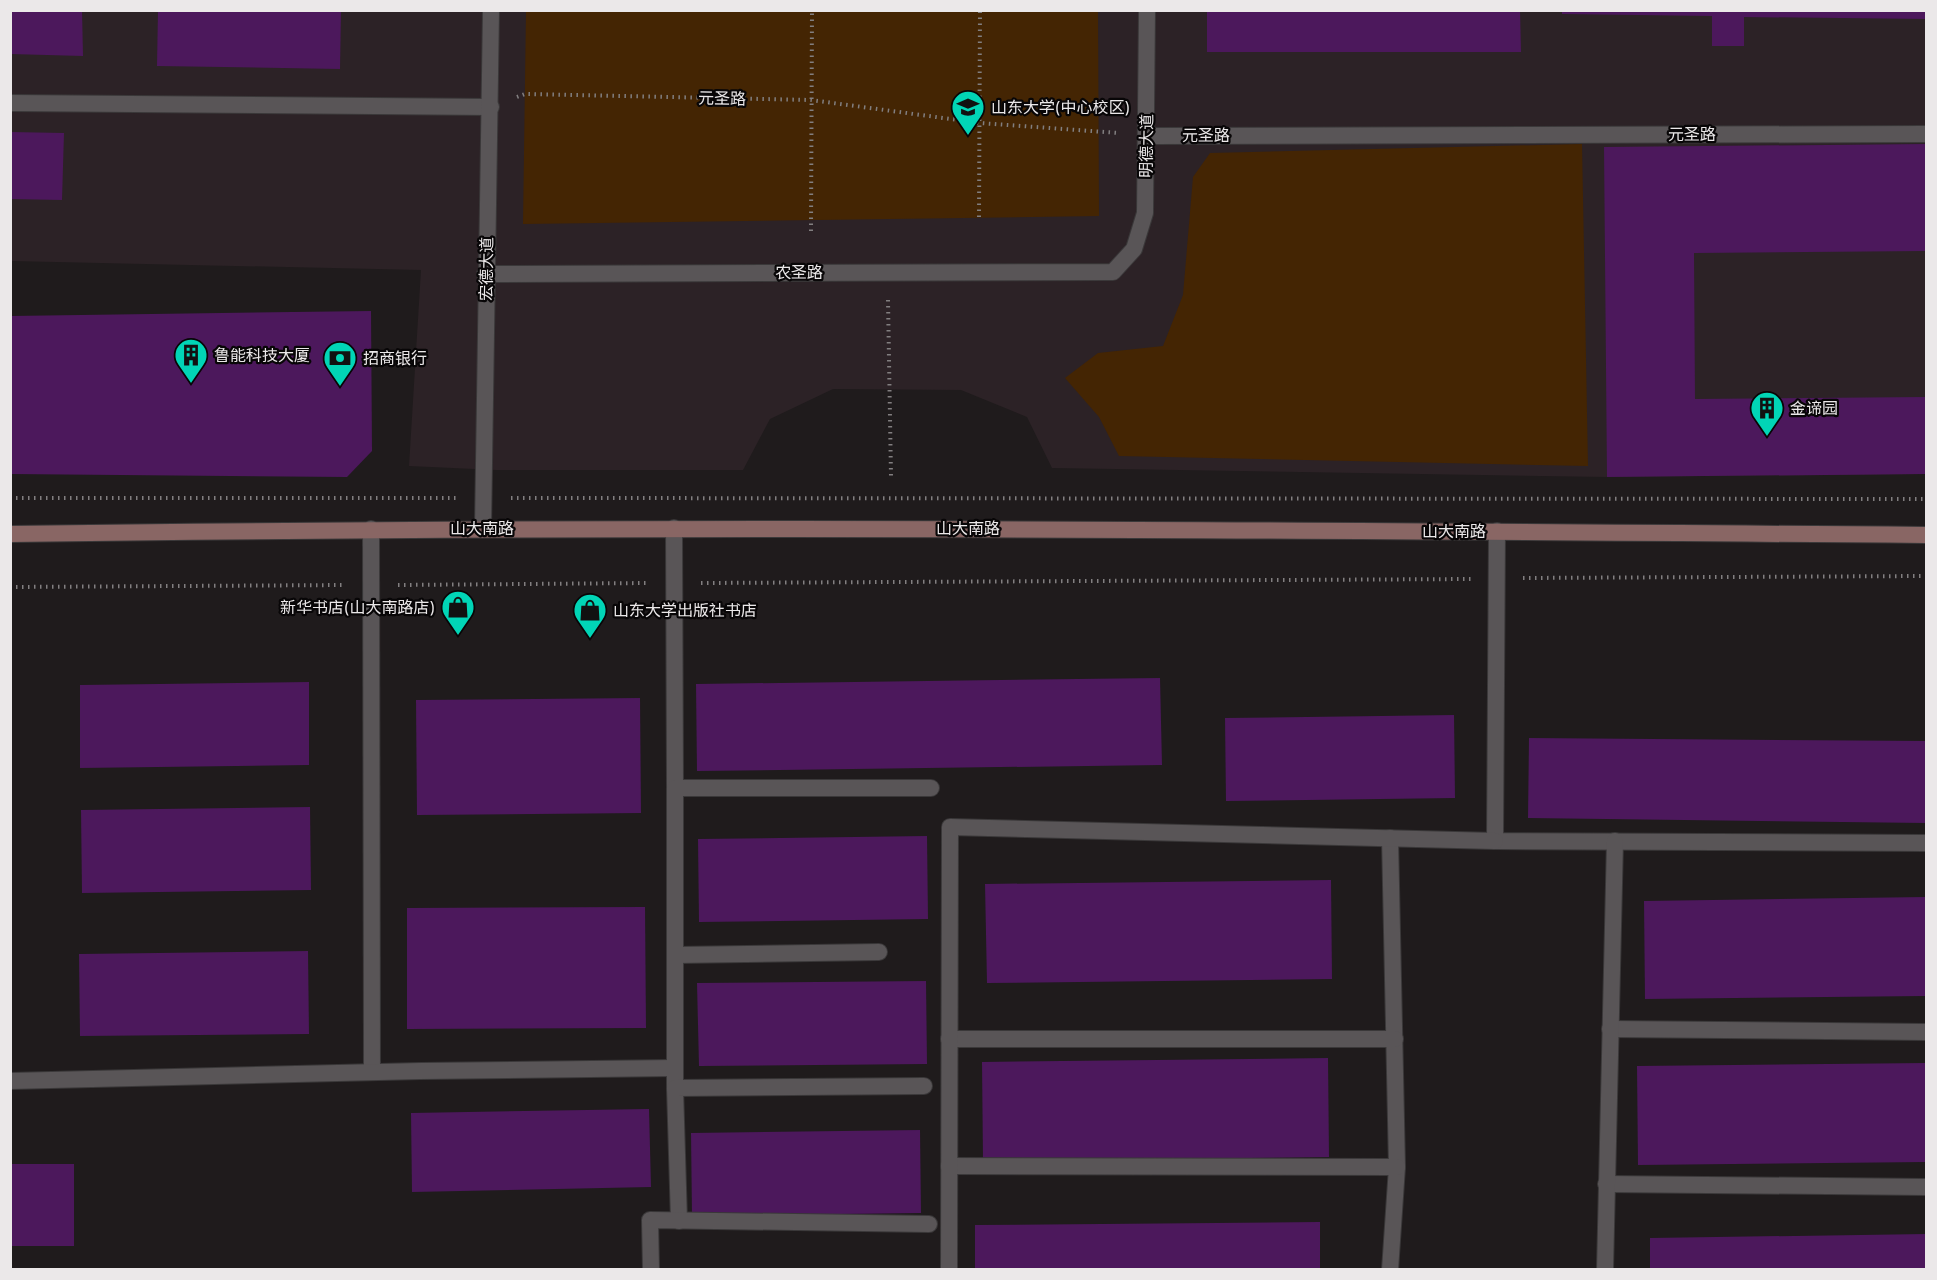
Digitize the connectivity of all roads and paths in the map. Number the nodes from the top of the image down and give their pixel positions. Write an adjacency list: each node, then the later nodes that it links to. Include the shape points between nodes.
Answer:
1 (491, 10): 7 (street, 宏德大道)
2 (812, 10): 5 (path)
3 (980, 10): 8 (path)
4 (1147, 10): 10 (street, 明德大道)
5 (812, 100): 7 (path, 元圣路, via 525,94); 8 (path, 元圣路); 12 (path)
6 (10, 104): 7 (street)
7 (491, 107): 15 (street, 宏德大道)
8 (980, 123): 10 (path, 元圣路); 11 (path)
9 (1926, 134): 10 (street, 元圣路)
10 (1146, 136): 14 (street, 明德大道, via 1145,213 1134,249)
11 (979, 217)
12 (811, 231)
13 (888, 272): 14 (street, 农圣路); 15 (street, 农圣路); 16 (path)
14 (1113, 272)
15 (485, 274): 18 (street, 宏德大道)
16 (891, 476)
17 (10, 498): 18 (path)
18 (484, 498): 19 (path); 20 (street, 宏德大道)
19 (1926, 499)
20 (483, 528): 21 (main road, 山大南路); 22 (main road, 山大南路)
21 (674, 528): 23 (main road, 山大南路); 34 (street)
22 (371, 529): 24 (main road, 山大南路); 47 (street)
23 (1497, 531): 25 (main road, 山大南路); 37 (street)
24 (10, 534)
25 (1926, 535)
26 (1926, 576): 28 (path)
27 (1483, 578): 30 (path)
28 (1519, 578)
29 (657, 583): 32 (path)
30 (693, 583)
31 (358, 585): 33 (path)
32 (394, 585)
33 (10, 587)
34 (675, 788): 35 (street); 41 (street)
35 (931, 788)
36 (1390, 838): 37 (street); 44 (street, via 950,827); 45 (street)
37 (1495, 841): 38 (street)
38 (1615, 841): 39 (street); 42 (street)
39 (1926, 843)
40 (879, 951): 41 (street)
41 (675, 955): 46 (street)
42 (1610, 1029): 43 (street); 53 (street)
43 (1926, 1032)
44 (949, 1039): 45 (street); 51 (street)
45 (1395, 1039): 52 (street)
46 (675, 1068): 47 (street); 50 (street)
47 (372, 1072): 48 (street)
48 (10, 1081)
49 (924, 1086): 50 (street)
50 (675, 1088): 55 (street)
51 (949, 1166): 52 (street); 58 (street)
52 (1397, 1167): 59 (street)
53 (1606, 1184): 54 (street); 60 (street)
54 (1926, 1187)
55 (679, 1221): 56 (street); 57 (street, via 650,1220)
56 (929, 1224)
57 (651, 1269)
58 (949, 1269)
59 (1390, 1269)
60 (1605, 1269)

